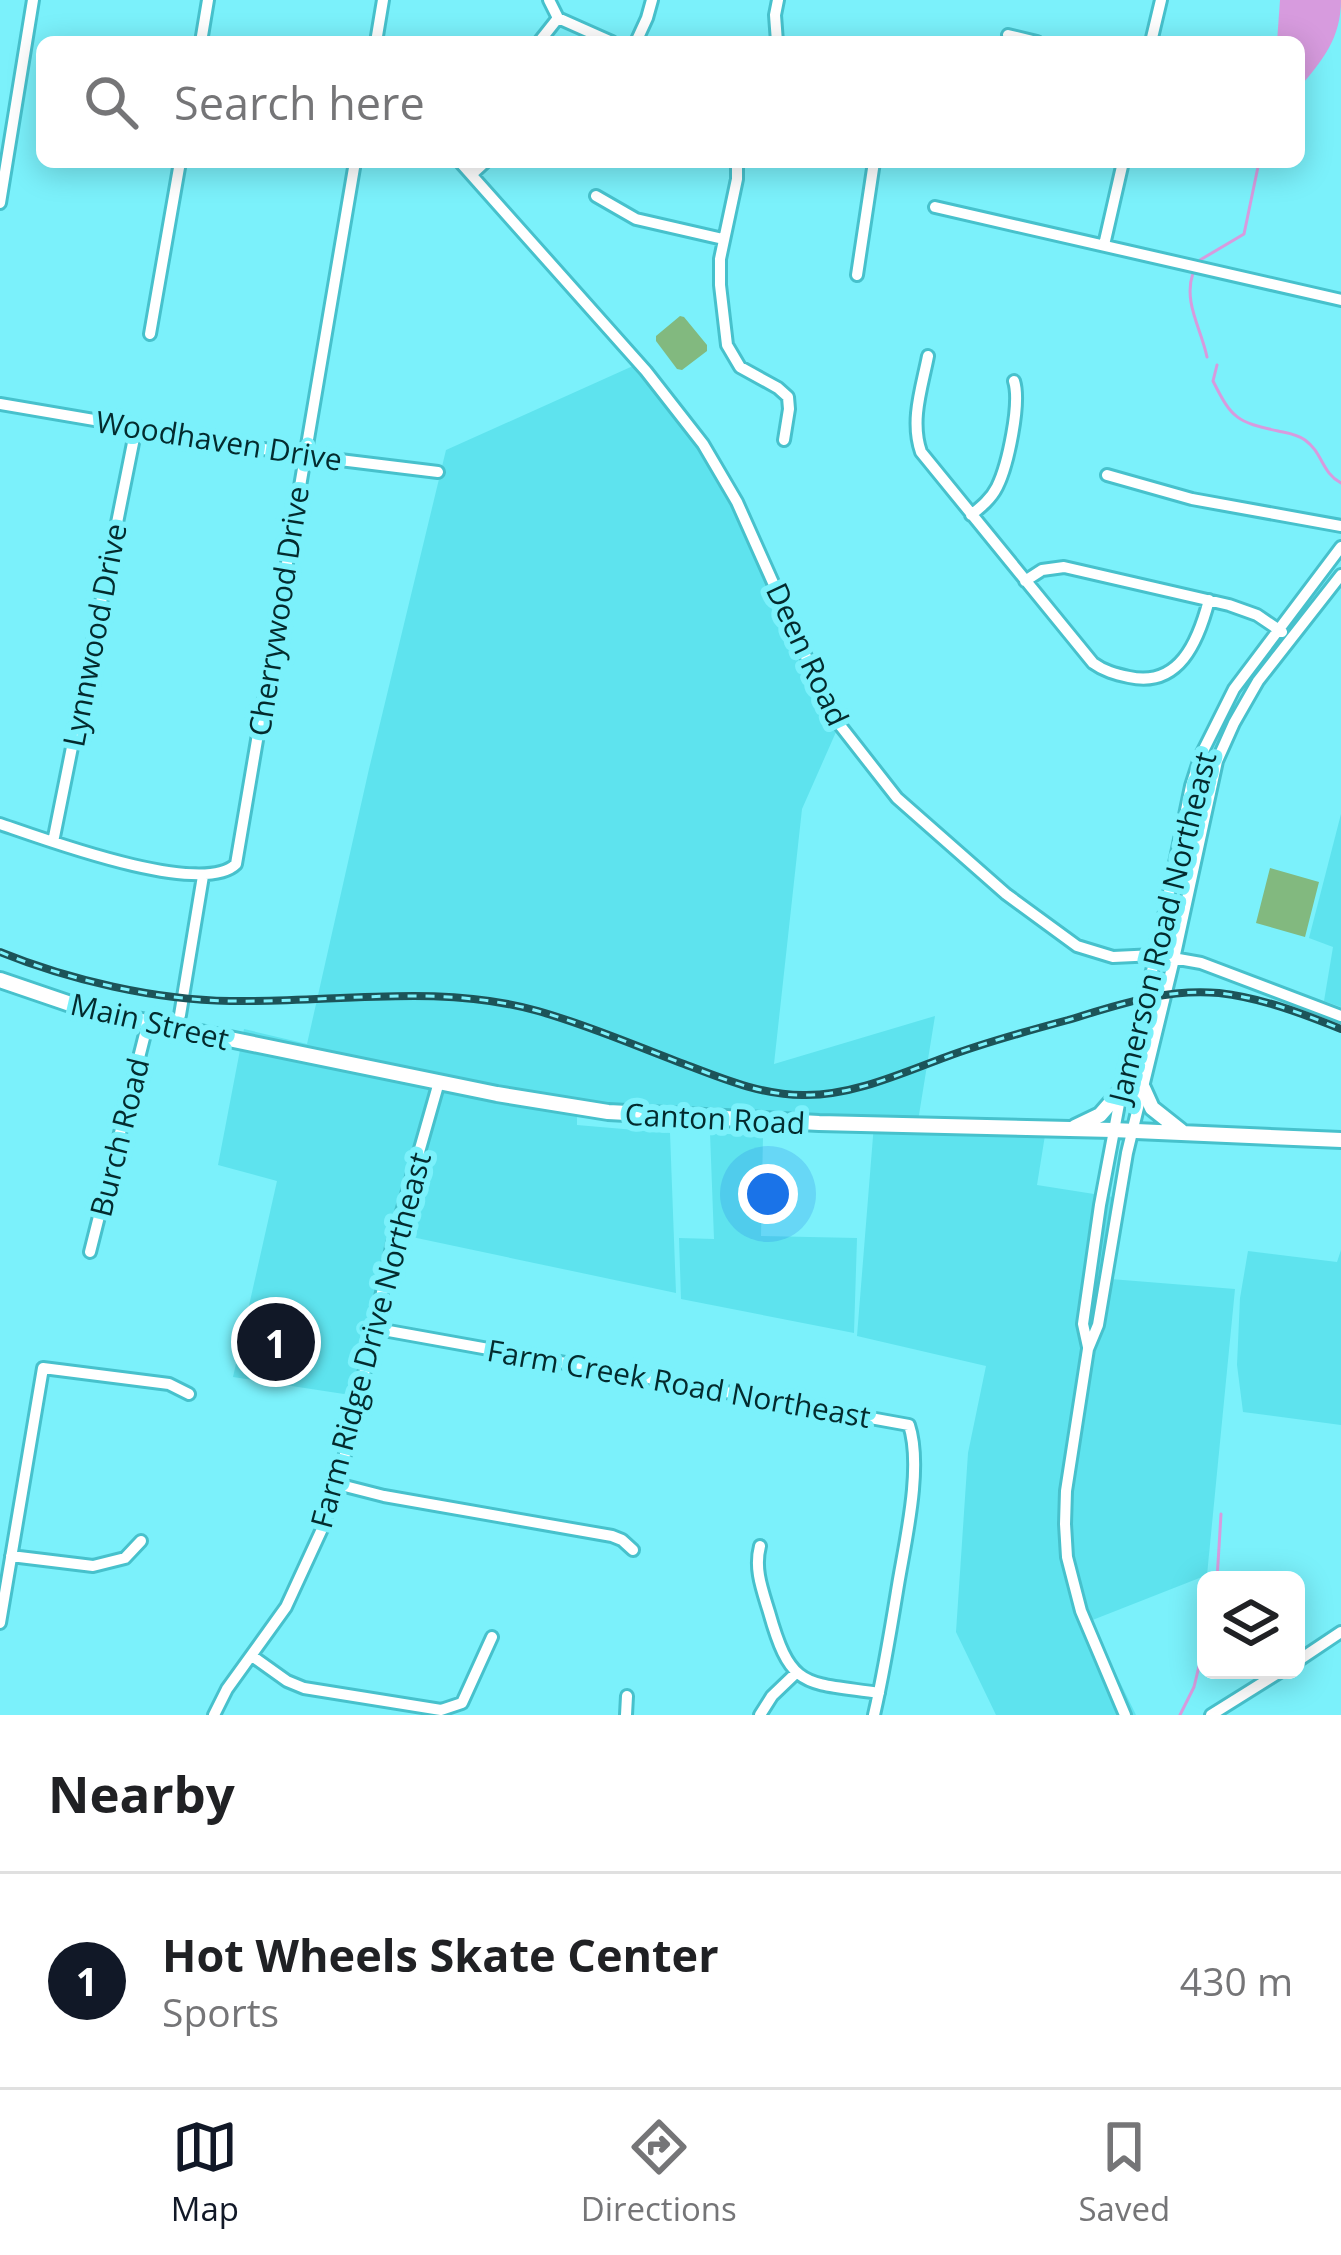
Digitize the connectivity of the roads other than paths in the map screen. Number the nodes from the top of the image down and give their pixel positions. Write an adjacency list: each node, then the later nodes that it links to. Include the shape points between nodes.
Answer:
1 (33, 0): 27 (street)
2 (208, 0): 10 (street)
3 (383, 0): 11 (street)
4 (550, 0): 8 (street)
5 (652, 0): 14 (street)
6 (778, 0): 15 (street)
7 (1161, 0): 17 (street)
8 (558, 18): 12 (street); 13 (street)
9 (1008, 35): 16 (street)
10 (202, 36)
11 (377, 36)
12 (544, 36)
13 (598, 36)
14 (639, 36)
15 (777, 36)
16 (1012, 36)
17 (1152, 36)
18 (179, 168): 33 (street)
19 (354, 168): 39 (street, Cherrywood Drive)
20 (466, 168): 25 (street, Deen Road)
21 (478, 168): 25 (street)
22 (737, 168): 29 (street)
23 (873, 168): 31 (street)
24 (1123, 168): 30 (street)
25 (472, 174): 53 (street, Deen Road, via 703,444 832,715 875,774 924,825 1058,933 1090,952)
26 (596, 196): 29 (street, via 636,219)
27 (0, 203)
28 (935, 207): 30 (street)
29 (723, 239): 38 (street, via 727,344 740,367 788,397)
30 (1104, 245): 32 (street)
31 (857, 275)
32 (1341, 300)
33 (150, 334)
34 (928, 356): 42 (street, via 917,441)
35 (1013, 381): 42 (street, via 1017,406 1001,477)
36 (0, 404): 37 (street, Woodhaven Drive)
37 (136, 428): 39 (street, Woodhaven Drive); 51 (street, Lynnwood Drive)
38 (784, 440)
39 (304, 454): 40 (street, Woodhaven Drive); 52 (street, Cherrywood Drive, via 239,851 234,868)
40 (438, 472)
41 (1107, 476): 43 (street)
42 (971, 515): 46 (street)
43 (1341, 526)
44 (1341, 547): 48 (street, Jamerson Road Northeast)
45 (1341, 575): 49 (street, Jamerson Road Northeast)
46 (1025, 581): 47 (street, via 1064,567); 47 (street, via 1093,663 1137,679 1157,678 1180,663)
47 (1209, 600): 48 (street)
48 (1279, 630): 49 (street); 53 (street, Jamerson Road Northeast, via 1234,689 1201,755)
49 (1292, 640): 54 (street, Jamerson Road Northeast, via 1249,696 1217,761)
50 (0, 824): 51 (street)
51 (52, 842): 52 (street)
52 (203, 876): 58 (street)
53 (1156, 955): 54 (street, Deen Road); 62 (street, Jamerson Road Northeast)
54 (1174, 959): 56 (street, Deen Road); 61 (street, Jamerson Road Northeast)
55 (0, 980): 57 (main road, Main Street)
56 (1341, 1016)
57 (148, 1022): 58 (main road, Main Street); 68 (street, Burch Road)
58 (175, 1028): 59 (main road, Main Street)
59 (303, 1054): 60 (main road, Canton Road)
60 (439, 1082): 63 (main road, Canton Road, via 608,1112); 69 (street, Farm Ridge Drive Northeast)
61 (1142, 1088): 65 (street, Jamerson Road Northeast); 66 (main road, via 1158,1115)
62 (1122, 1090): 63 (main road); 64 (street, Jamerson Road Northeast)
63 (1070, 1130): 64 (main road, Canton Road)
64 (1113, 1130): 65 (main road, Canton Road); 70 (street, Jamerson Road Northeast, via 1083,1324)
65 (1132, 1131): 66 (main road, Canton Road); 70 (street, Jamerson Road Northeast)
66 (1186, 1134): 67 (main road, Canton Road)
67 (1341, 1140)
68 (90, 1252)
69 (372, 1328): 72 (street, Farm Ridge Drive Northeast); 84 (street, Farm Creek Road Northeast, via 909,1426 910,1510)
70 (1088, 1347): 92 (street, Jamerson Road Northeast, via 1066,1491 1067,1557)
71 (190, 1394): 76 (street, via 169,1384 43,1368)
72 (337, 1484): 75 (street, via 612,1536); 80 (street, Farm Ridge Drive Northeast, via 302,1575)
73 (141, 1541): 76 (street, via 124,1558 93,1566)
74 (760, 1546): 82 (street, via 758,1573 781,1651)
75 (633, 1550)
76 (11, 1556): 77 (street)
77 (0, 1623)
78 (1341, 1632): 81 (street)
79 (491, 1637): 86 (street)
80 (252, 1656): 86 (street, via 304,1688 432,1711); 87 (street, Farm Ridge Drive Northeast)
81 (1305, 1656)
82 (796, 1673): 84 (street); 90 (street)
83 (1269, 1679): 93 (street)
84 (879, 1694): 91 (street, Farm Creek Road Northeast)
85 (627, 1696): 89 (street)
86 (462, 1702): 88 (street)
87 (214, 1715)
88 (472, 1715)
89 (626, 1715)
90 (760, 1715)
91 (874, 1715)
92 (1125, 1715)
93 (1211, 1715)

